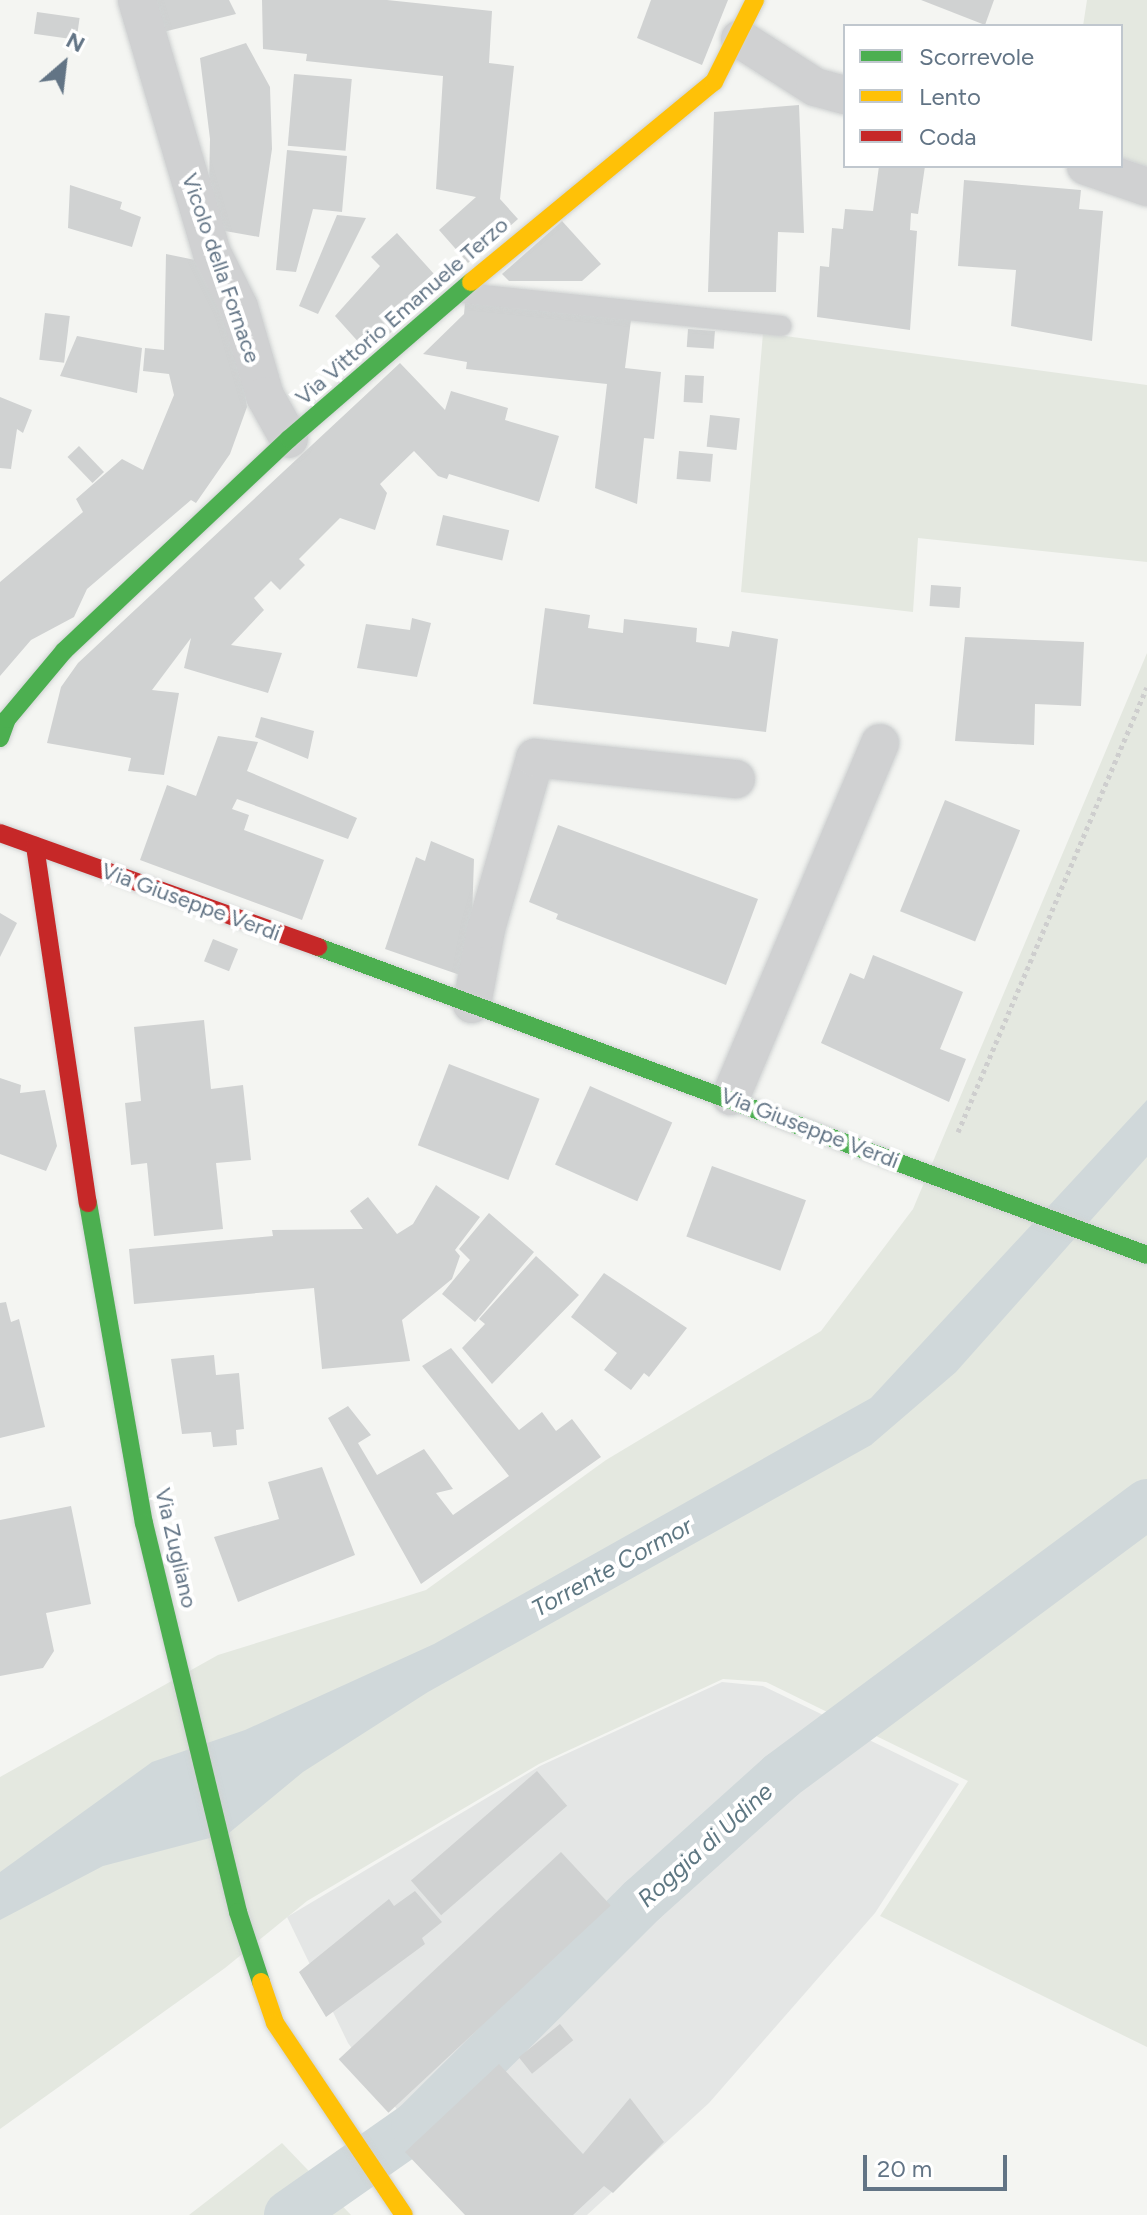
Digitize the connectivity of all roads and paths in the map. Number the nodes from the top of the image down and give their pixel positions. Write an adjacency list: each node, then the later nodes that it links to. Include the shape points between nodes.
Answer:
1 (137, 0): 9 (street, Vicolo della Fornace, via 212,253 239,307 265,396)
2 (755, 0): 3 (street, Via Vittorio Emanuele Terzo)
3 (740, 39): 4 (street, via 815,87); 7 (street, Via Vittorio Emanuele Terzo, via 714,82 624,151)
4 (843, 94)
5 (1092, 168): 6 (street)
6 (1147, 187)
7 (462, 293): 8 (lane); 9 (street, Via Vittorio Emanuele Terzo)
8 (781, 326)
9 (289, 439): 11 (street, Via Vittorio Emanuele Terzo, via 64,651 7,719)
10 (1147, 687): 18 (path)
11 (0, 738)
12 (880, 743): 17 (street)
13 (736, 779): 16 (street, via 535,758 486,929)
14 (0, 833): 15 (street, Via Giuseppe Verdi)
15 (35, 846): 16 (street, Via Giuseppe Verdi); 20 (street, Via Zugliano, via 136,1478 238,1912 275,2023)
16 (472, 1004): 17 (street, Via Giuseppe Verdi)
17 (731, 1096): 18 (street, Via Giuseppe Verdi)
18 (939, 1178): 19 (street, Via Giuseppe Verdi)
19 (1147, 1255)
20 (404, 2215)

